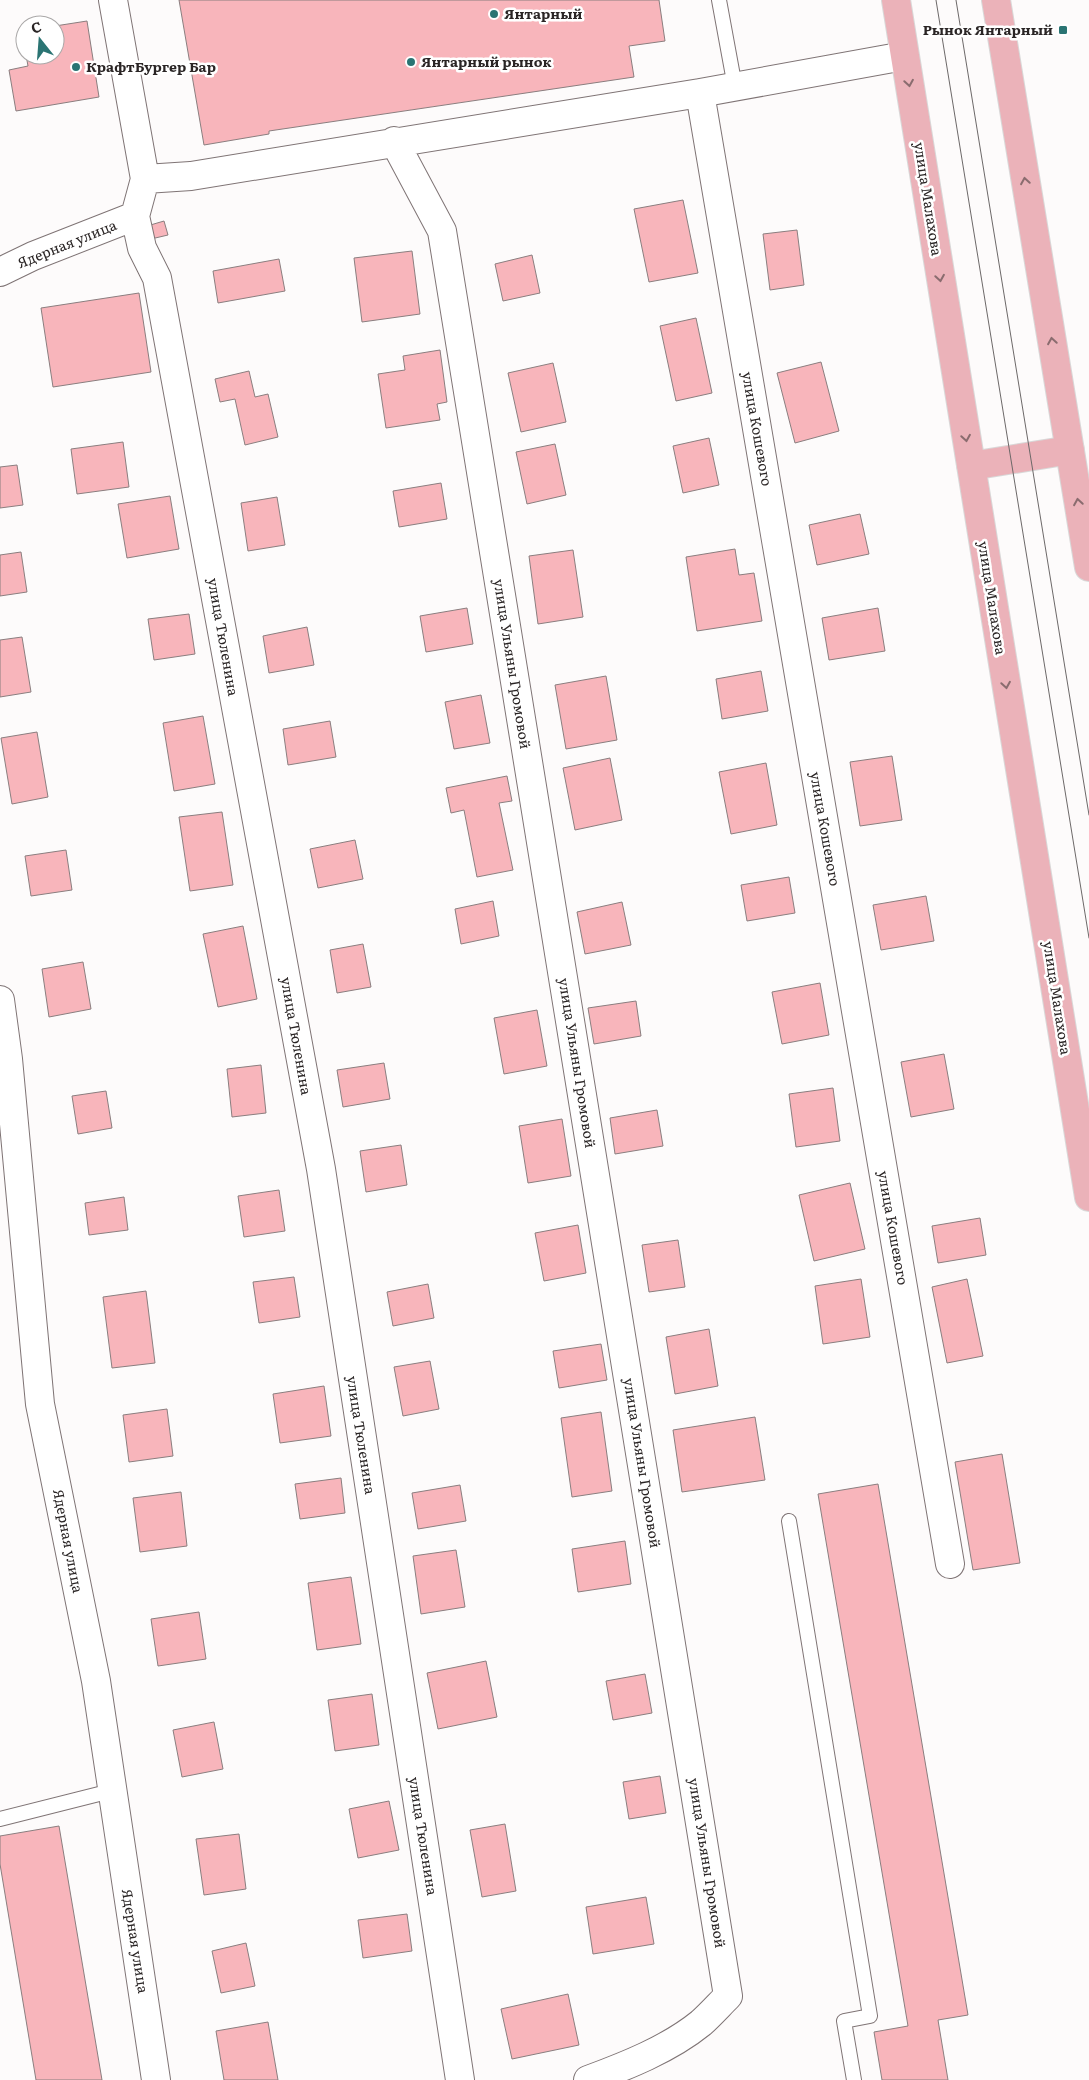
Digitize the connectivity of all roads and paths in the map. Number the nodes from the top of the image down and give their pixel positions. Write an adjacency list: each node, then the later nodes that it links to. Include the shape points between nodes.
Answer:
1 (113, 0): 9 (street, улица Тюленина)
2 (719, 0): 6 (lane)
3 (896, 0): 5 (main road, улица Малахова)
4 (996, 0): 12 (main road, one-way to 4)
5 (904, 56): 6 (street); 13 (main road, улица Малахова, one-way to 13)
6 (735, 87): 7 (street)
7 (700, 93): 8 (street); 18 (street, улица Кошевого)
8 (394, 141): 9 (street, via 191,176); 23 (street, улица Ульяны Громовой, via 442,231 728,1996 700,2023 661,2048)
9 (145, 179): 10 (street, улица Тюленина)
10 (135, 216): 11 (street, Ядерная улица); 22 (street, улица Тюленина, via 142,248 157,278 321,1169)
11 (0, 272)
12 (1070, 450): 13 (main road); 14 (main road, one-way to 12)
13 (971, 466): 16 (main road, улица Малахова, one-way to 16)
14 (1089, 567)
15 (0, 1000): 19 (street, Ядерная улица, via 40,1404 96,1681)
16 (1089, 1197)
17 (789, 1521): 24 (lane, via 870,2016 844,2021)
18 (950, 1564)
19 (111, 1791): 20 (lane); 21 (street, Ядерная улица)
20 (0, 1819)
21 (156, 2080)
22 (460, 2080)
23 (588, 2080)
24 (854, 2080)

